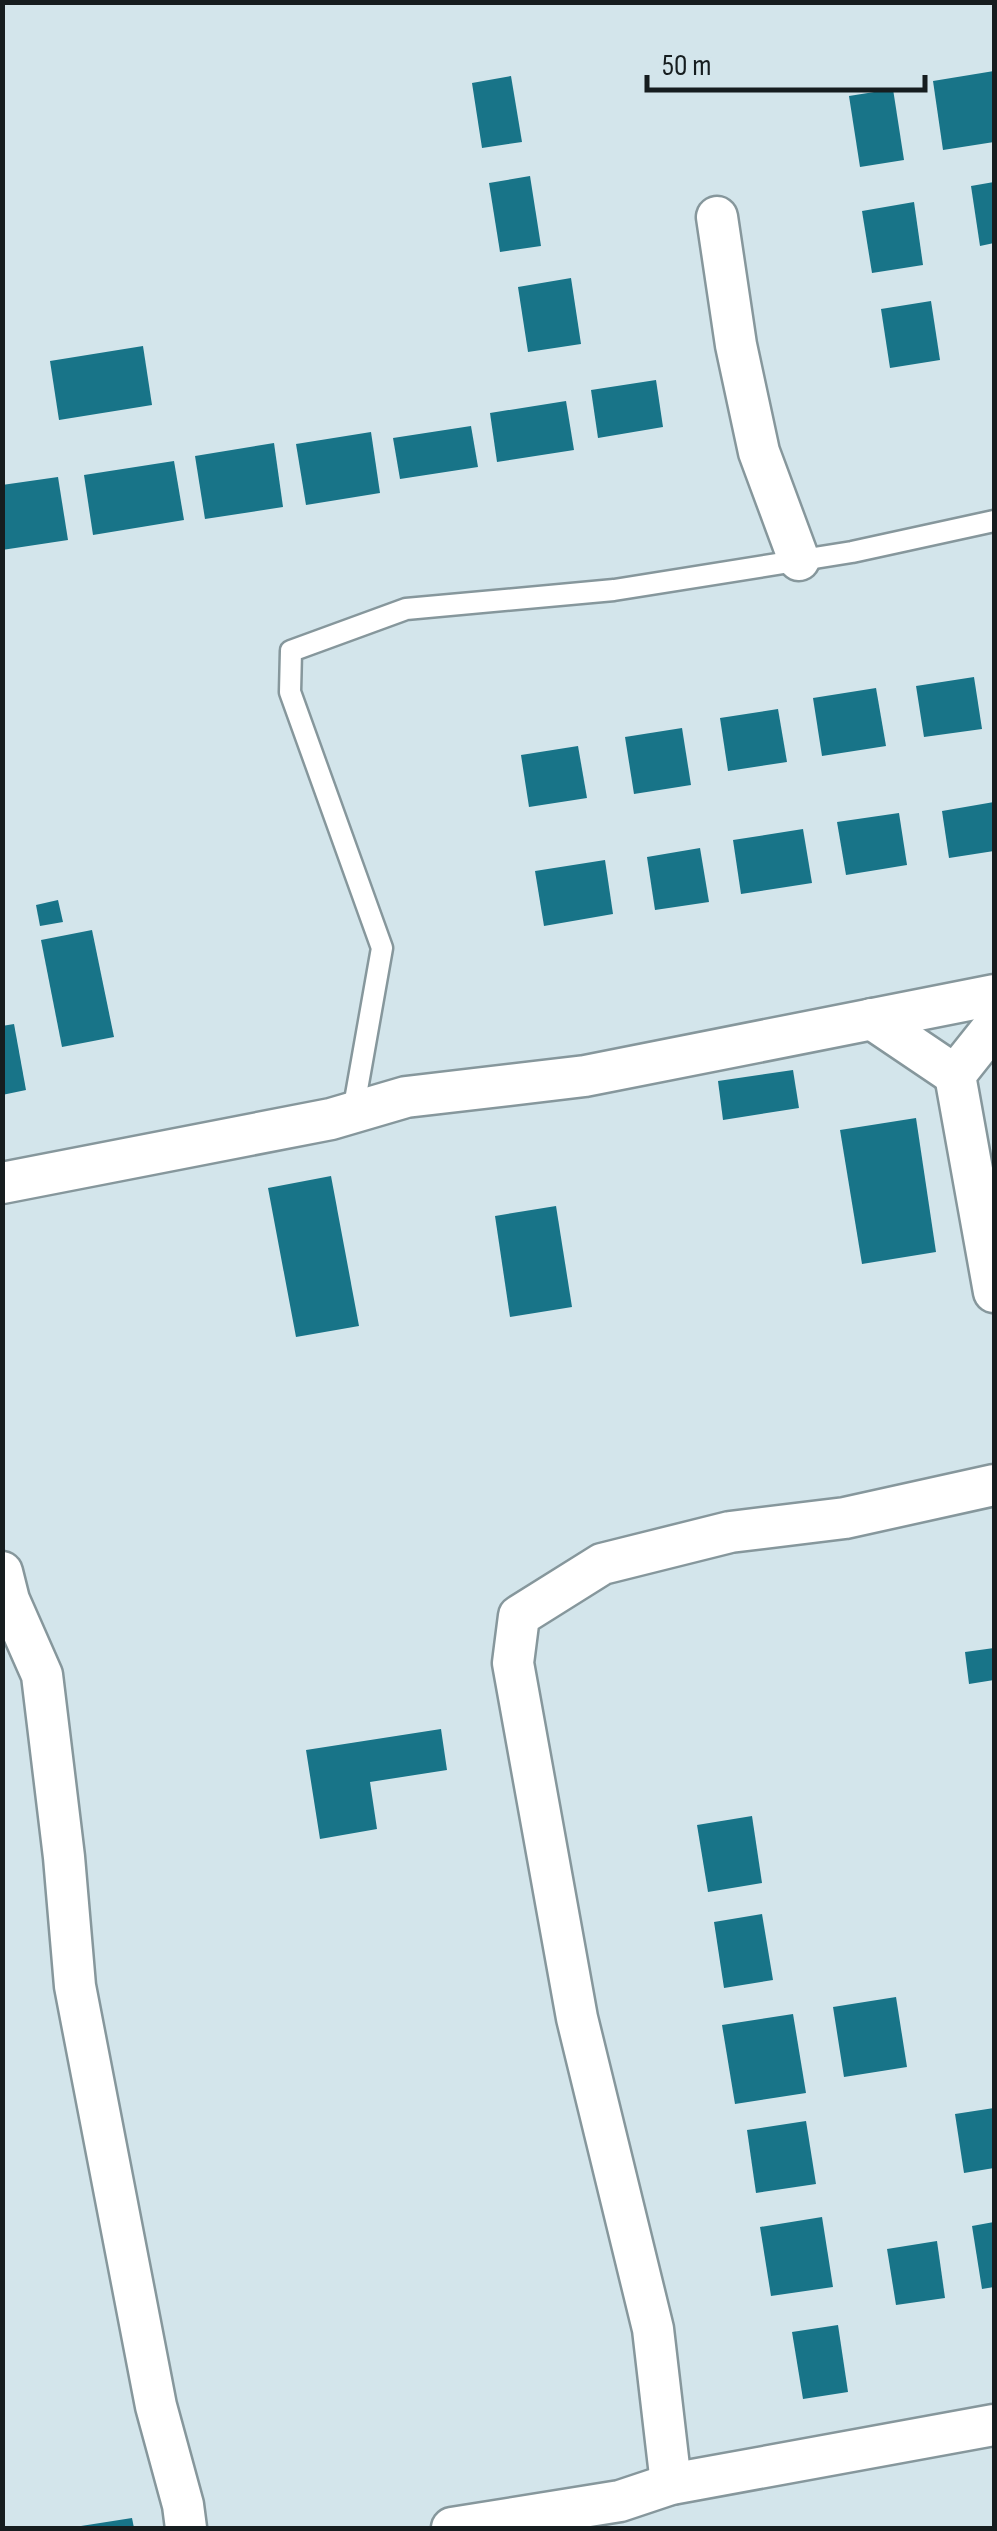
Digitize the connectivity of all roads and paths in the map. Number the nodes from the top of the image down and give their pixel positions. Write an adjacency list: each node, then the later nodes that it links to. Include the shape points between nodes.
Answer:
1 (717, 217): 3 (street, via 759,452)
2 (994, 522): 3 (lane)
3 (799, 560): 8 (lane, via 614,590 406,609 291,651 290,692 382,948)
4 (994, 995): 5 (street)
5 (872, 1019): 7 (street); 8 (street, via 585,1076 406,1097)
6 (994, 1026): 7 (street)
7 (956, 1075): 10 (street)
8 (356, 1112): 9 (street)
9 (2, 1182)
10 (994, 1292)
11 (988, 1477): 14 (street, via 846,1518 730,1532 602,1564 519,1616 513,1664 577,2018 653,2328)
12 (2, 1572): 15 (street, via 42,1674 75,1986 156,2406)
13 (994, 2425): 14 (street)
14 (671, 2484): 16 (street, via 620,2501)
15 (188, 2521)
16 (452, 2528)

